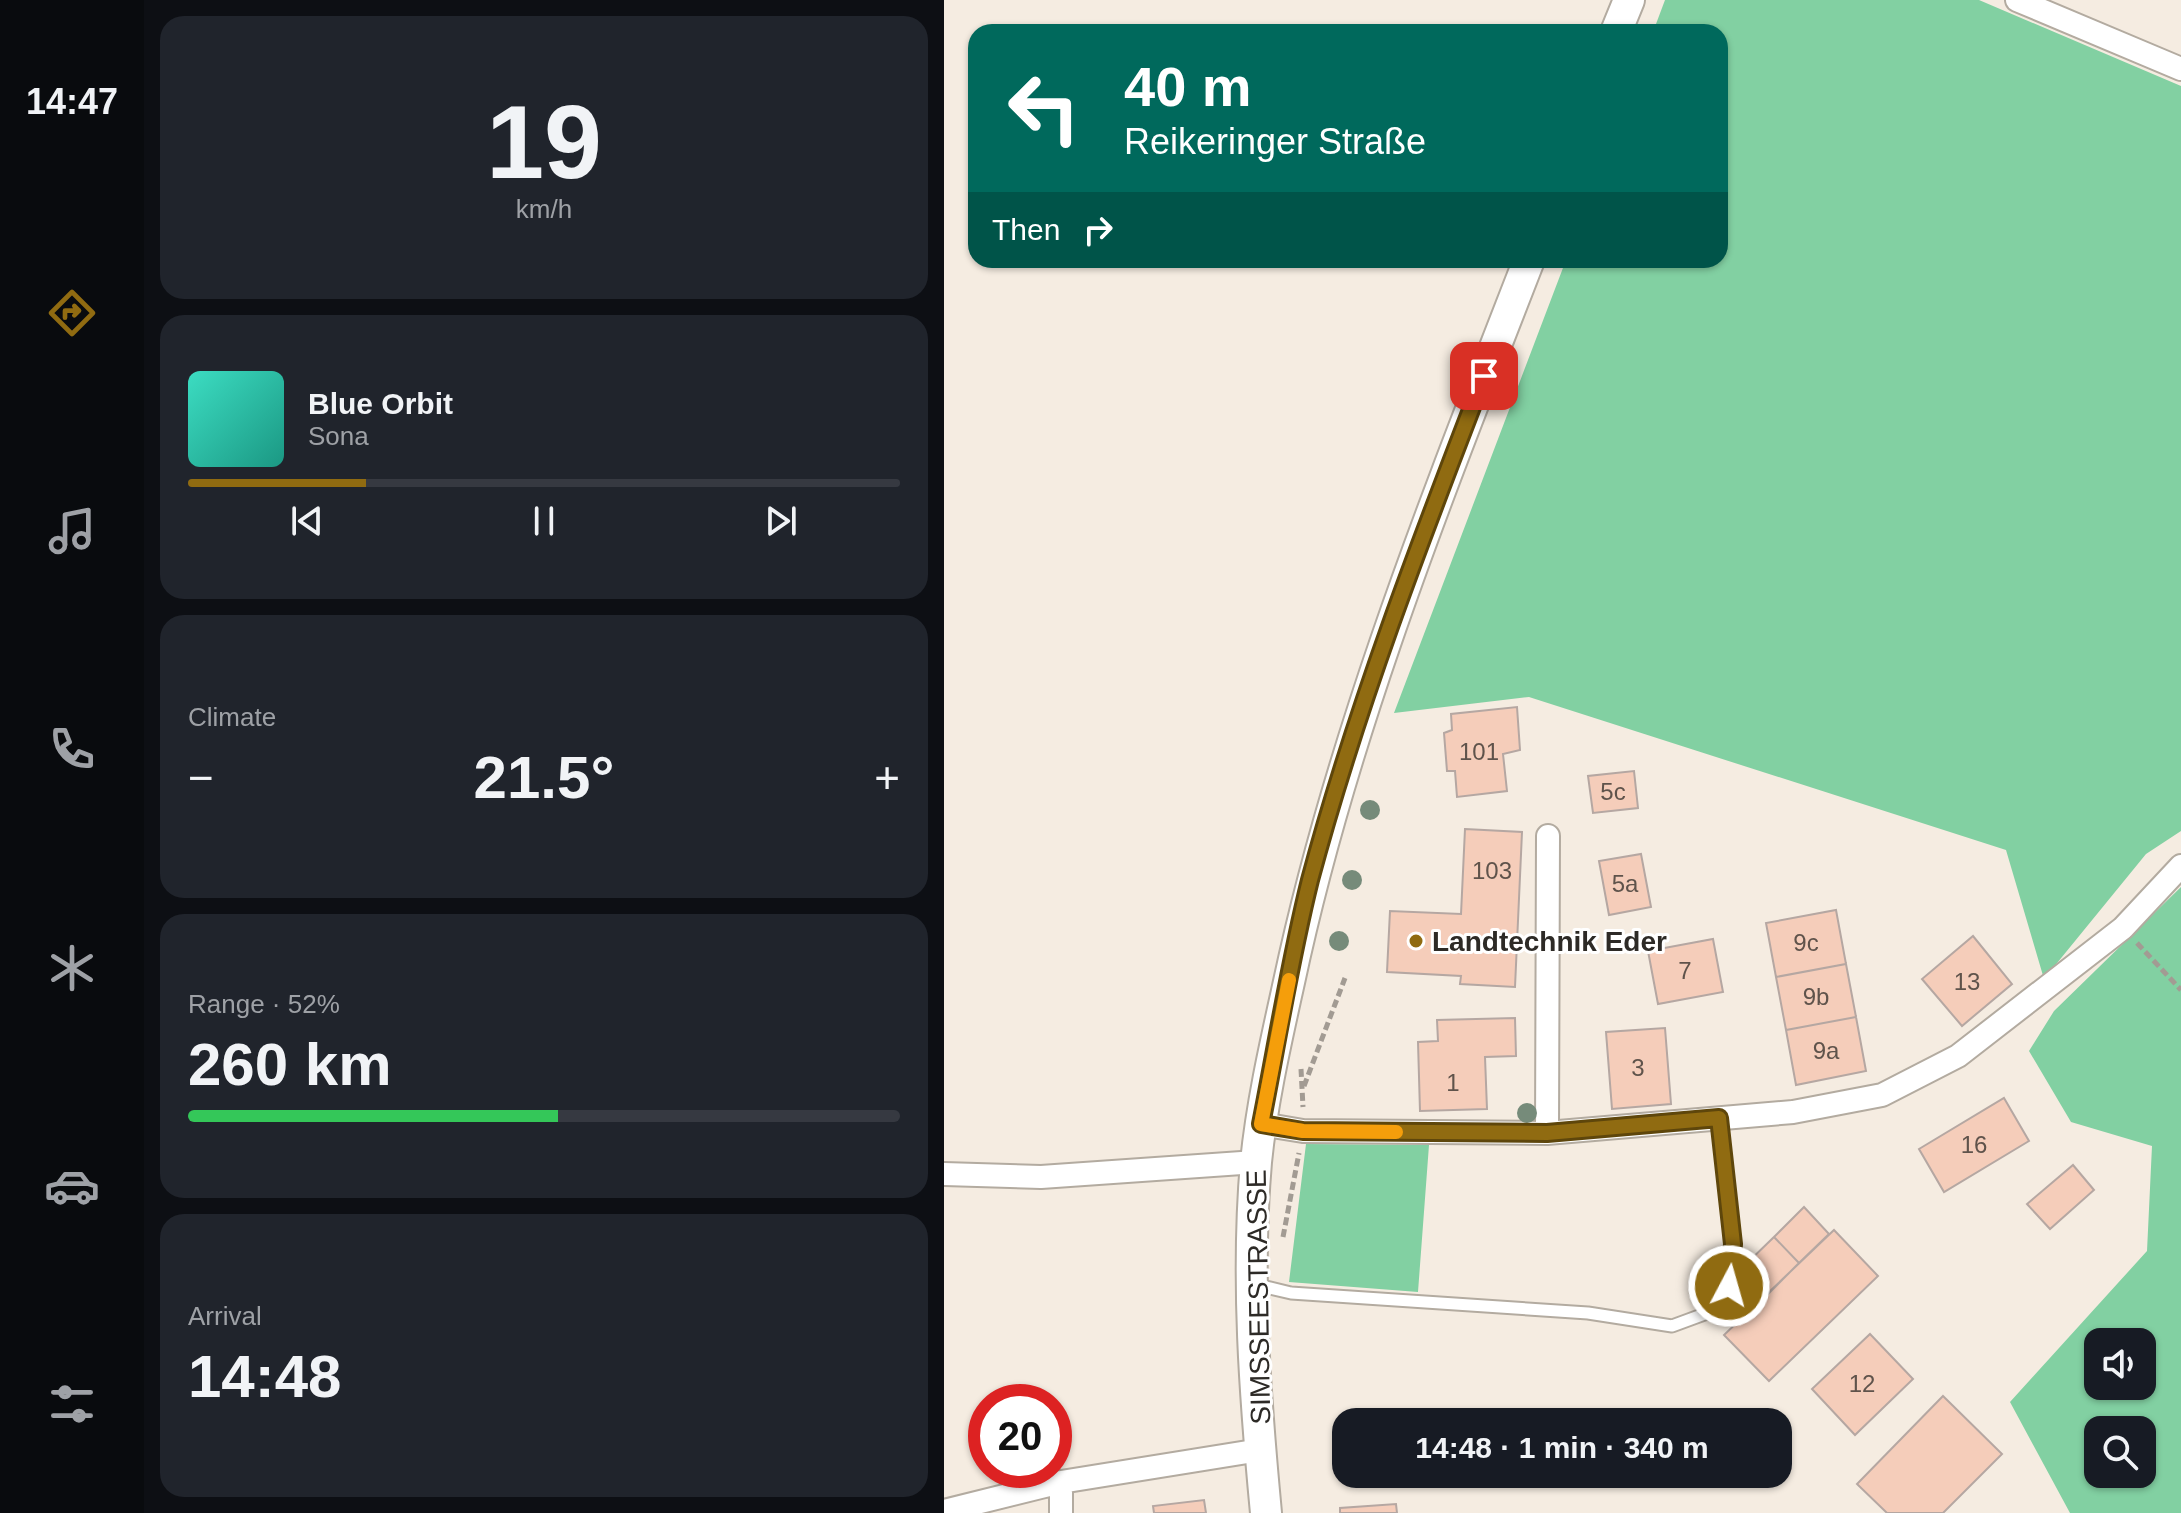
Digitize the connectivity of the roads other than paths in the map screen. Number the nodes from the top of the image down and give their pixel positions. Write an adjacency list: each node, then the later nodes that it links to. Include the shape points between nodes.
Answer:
1 (1629, 0): 4 (main road)
2 (2017, 0): 3 (street)
3 (2043, 5): 5 (street)
4 (1619, 24)
5 (2181, 69)
6 (1526, 268): 10 (main road, SIMSSEESTRASSE, via 1412,565 1345,761 1310,883)
7 (1548, 836): 11 (street)
8 (2181, 866): 9 (street, via 2123,928 1958,1056 1882,1095 1793,1112)
9 (1719, 1118): 11 (street); 14 (lane, via 1733,1244 1729,1286 1710,1312 1672,1326 1588,1313 1291,1293)
10 (1261, 1124): 11 (street, via 1303,1131); 12 (main road, SIMSSEESTRASSE)
11 (1547, 1133)
12 (1256, 1162): 13 (street, via 1041,1177); 14 (main road, SIMSSEESTRASSE)
13 (944, 1174)
14 (1253, 1284): 15 (main road, SIMSSEESTRASSE)
15 (1260, 1450): 16 (street); 21 (main road, SIMSSEESTRASSE)
16 (1072, 1480)
17 (1037, 1488): 19 (street)
18 (1061, 1488): 20 (street)
19 (944, 1511)
20 (1061, 1513)
21 (1266, 1513)

